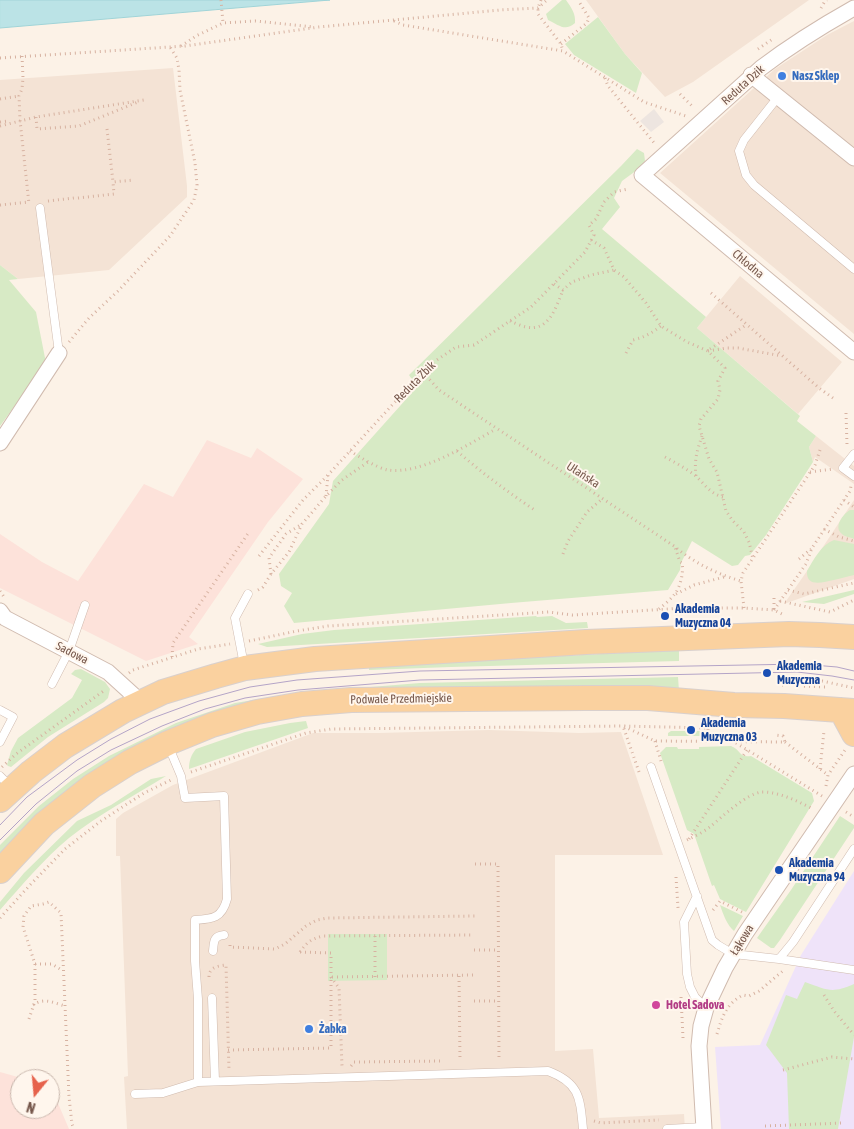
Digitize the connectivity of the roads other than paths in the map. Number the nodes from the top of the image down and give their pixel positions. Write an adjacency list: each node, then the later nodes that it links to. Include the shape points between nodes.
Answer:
1 (854, 8): 2 (street, Reduta Dzik, via 773,58)
2 (751, 76): 3 (street); 5 (street, Reduta Dzik)
3 (778, 97): 4 (street); 7 (lane, via 739,151 746,176)
4 (854, 158)
5 (642, 175): 8 (street, Chłodna)
6 (39, 205): 9 (lane)
7 (854, 269)
8 (854, 352)
9 (59, 353): 10 (street)
10 (0, 443)
11 (854, 454): 12 (lane, via 846,465)
12 (854, 476)
13 (248, 594): 18 (lane, via 234,618)
14 (85, 605): 17 (lane)
15 (2, 615): 17 (street, Sadowa)
16 (854, 637): 18 (main road, via 789,634 586,642 315,659)
17 (69, 651): 19 (lane); 20 (street, Sadowa, via 108,672)
18 (245, 668): 20 (main road)
19 (52, 684)
20 (140, 702): 28 (main road, via 95,727)
21 (0, 710): 24 (lane, via 14,717)
22 (848, 711): 23 (main road); 25 (main road, Podwale Przedmiejskie, via 648,698 351,700 257,712 212,725)
23 (850, 741)
24 (0, 742)
25 (168, 743): 30 (main road, Podwale Przedmiejskie, via 92,786 44,824); 40 (lane, via 181,776 185,798 224,796 228,899 218,916 210,920 195,920)
26 (651, 767): 31 (lane)
27 (854, 774): 34 (street, Łąkowa)
28 (4, 788)
29 (854, 848): 35 (lane)
30 (0, 871)
31 (697, 896): 34 (lane, via 712,940); 38 (lane, via 684,922 687,974 694,996)
32 (227, 937): 33 (lane, via 215,939)
33 (213, 951)
34 (733, 954): 35 (lane); 38 (street, Łąkowa)
35 (779, 959): 36 (lane)
36 (854, 970)
37 (212, 998): 39 (lane)
38 (706, 1008): 42 (street, Łąkowa, via 699,1046)
39 (215, 1081): 40 (lane); 43 (lane, via 548,1071 564,1078 576,1092)
40 (198, 1082): 41 (lane, via 162,1093)
41 (135, 1094)
42 (704, 1128): 44 (lane)
43 (583, 1129)
44 (667, 1129)

